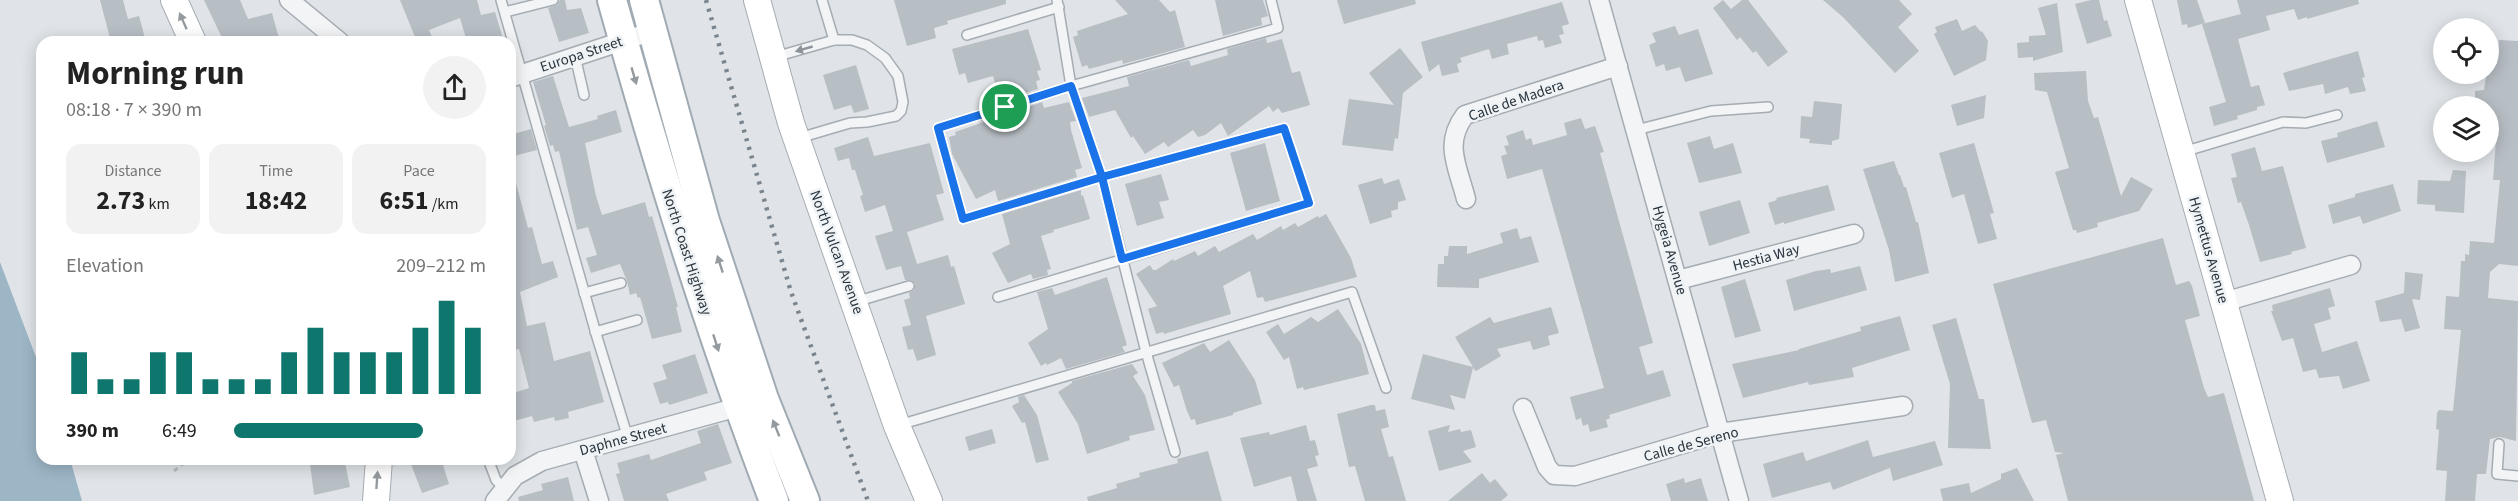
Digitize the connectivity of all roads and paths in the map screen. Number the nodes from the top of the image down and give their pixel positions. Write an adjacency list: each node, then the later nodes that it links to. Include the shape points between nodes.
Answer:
1 (174, 0): 16 (street, one-way to 1)
2 (290, 0): 17 (street)
3 (501, 0): 13 (lane)
4 (552, 0): 13 (lane)
5 (612, 0): 20 (main road, North Coast Highway)
6 (645, 0): 14 (main road, North Coast Highway)
7 (757, 0): 22 (street, North Vulcan Avenue)
8 (822, 0): 19 (lane)
9 (1271, 0): 25 (lane, via 1278,28)
10 (1599, 0): 23 (street, Hygeia Avenue)
11 (2138, 0): 31 (street, Hymettus Avenue)
12 (1058, 3): 15 (lane); 25 (lane)
13 (505, 12): 18 (lane)
14 (653, 31): 20 (street, Europa Street); 48 (main road, North Coast Highway, one-way to 14)
15 (968, 34)
16 (190, 36)
17 (333, 36)
18 (510, 36)
19 (834, 40): 22 (lane, one-way to 22); 30 (lane, via 852,39 885,58 898,76 901,111 896,117 850,123)
20 (623, 41): 21 (street, Europa Street); 48 (main road, North Coast Highway, one-way to 48, via 678,229)
21 (576, 56): 24 (street, Europa Street); 26 (lane)
22 (773, 57): 30 (street, North Vulcan Avenue)
23 (1618, 66): 29 (street, Hygeia Avenue); 33 (street, Calle de Madera, via 1465,115 1455,127 1452,143)
24 (517, 76): 40 (lane)
25 (1071, 86): 32 (lane); 32 (lane, via 938,128 963,219)
26 (584, 95)
27 (1768, 107): 29 (lane, via 1711,111)
28 (2337, 115): 31 (lane, via 2306,123 2283,122)
29 (1636, 130): 37 (street, Hygeia Avenue)
30 (797, 139): 42 (street, North Vulcan Avenue)
31 (2181, 152): 43 (street, Hymettus Avenue)
32 (1102, 177): 35 (lane); 35 (lane, via 1284,128 1309,203)
33 (1466, 199)
34 (1854, 234): 37 (street, Hestia Way)
35 (1122, 259): 41 (lane); 46 (lane)
36 (2351, 265): 43 (street)
37 (1678, 280): 52 (street, Hygeia Avenue)
38 (621, 283): 40 (lane)
39 (909, 286): 42 (lane)
40 (584, 293): 45 (lane)
41 (998, 297)
42 (855, 302): 51 (street, North Vulcan Avenue)
43 (2224, 302): 69 (street, Hymettus Avenue)
44 (637, 320): 45 (lane)
45 (595, 332): 53 (lane)
46 (1146, 352): 47 (lane, via 1352,292); 51 (lane); 56 (lane)
47 (1386, 388)
48 (751, 403): 53 (street, Daphne Street); 65 (main road, North Coast Highway); 66 (main road, North Coast Highway, one-way to 48)
49 (1903, 406): 52 (street, Calle de Sereno)
50 (1523, 408): 52 (street, Calle de Sereno, via 1547,468 1554,475 1575,477)
51 (897, 426): 67 (street, North Vulcan Avenue)
52 (1720, 433): 68 (street, Hygeia Avenue)
53 (628, 438): 55 (street, Daphne Street)
54 (2499, 444): 61 (lane, via 2497,474)
55 (583, 450): 62 (street, Daphne Street, via 542,461 515,476); 64 (street)
56 (1175, 452)
57 (182, 465): 60 (path)
58 (379, 465): 63 (street, one-way to 58)
59 (490, 465): 62 (lane)
60 (174, 471)
61 (2518, 476)
62 (500, 495)
63 (376, 501)
64 (599, 501)
65 (774, 501)
66 (806, 501)
67 (929, 501)
68 (1739, 501)
69 (2280, 501)

